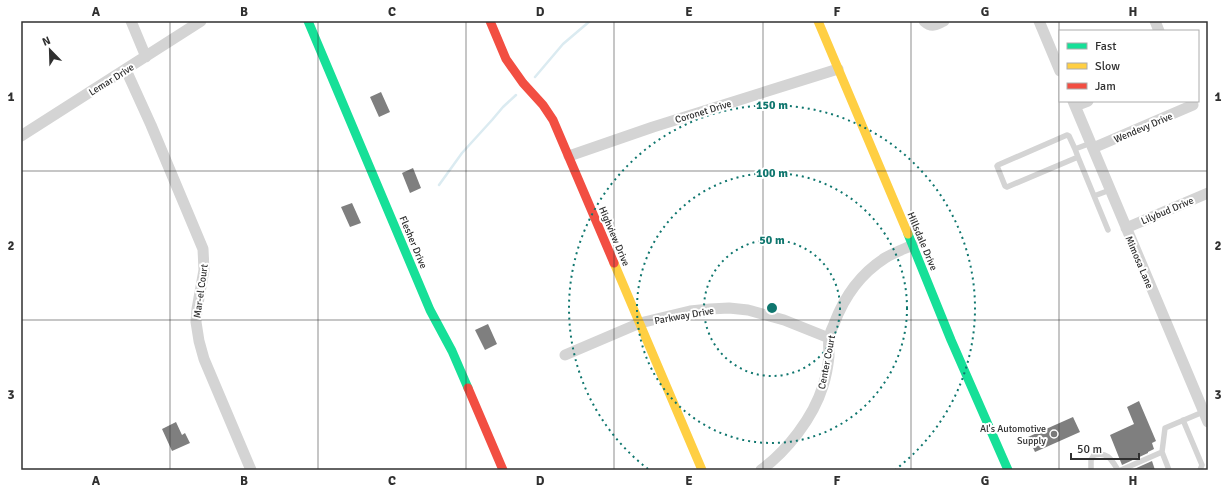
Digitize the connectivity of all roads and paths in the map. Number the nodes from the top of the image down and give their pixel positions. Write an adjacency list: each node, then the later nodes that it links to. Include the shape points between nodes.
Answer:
1 (131, 21): 9 (street)
2 (201, 21): 9 (street, Lemar Drive)
3 (308, 21): 34 (street, Flesher Drive, via 427,302 452,351)
4 (490, 21): 18 (street, Highview Drive, via 506,59 553,120)
5 (818, 21): 10 (street, Hillsdale Drive)
6 (924, 21): 7 (street, via 929,25)
7 (944, 21)
8 (1039, 21): 11 (street)
9 (146, 57): 12 (street, Lemar Drive)
10 (838, 69): 18 (street, Coronet Drive); 25 (street, Hillsdale Drive)
11 (1059, 69)
12 (126, 70): 15 (street, Lemar Drive); 33 (street, Mar-el Court, via 203,249 204,270 196,322 199,341 204,359)
13 (1074, 104): 16 (street, Mimosa Lane)
14 (1193, 105): 16 (street, Wendevy Drive)
15 (21, 136)
16 (1092, 145): 17 (lane); 20 (street, Mimosa Lane)
17 (1075, 149): 19 (lane); 19 (lane, via 1067,135 997,166 1007,187)
18 (569, 156): 26 (street, Highview Drive)
19 (1078, 157): 22 (lane)
20 (1110, 190): 22 (lane); 23 (street, Mimosa Lane)
21 (1208, 193): 23 (street, Lilybud Drive)
22 (1094, 196): 24 (lane)
23 (1126, 228): 29 (street, Mimosa Lane)
24 (1108, 230)
25 (912, 245): 27 (street, Center Court, via 885,258 866,272 842,305); 37 (street, Hillsdale Drive)
26 (640, 323): 27 (street, Parkway Drive, via 690,311 729,308 748,310 784,320); 28 (street, Parkway Drive); 35 (street, Highview Drive)
27 (829, 338): 36 (street, Center Court, via 829,356 823,387 814,406 795,438)
28 (565, 355)
29 (1204, 412): 30 (lane); 31 (street, Mimosa Lane)
30 (1183, 420): 32 (lane, via 1165,428); 42 (lane, via 1202,465)
31 (1208, 422)
32 (1162, 452): 40 (lane); 41 (lane)
33 (251, 470)
34 (503, 470)
35 (702, 470)
36 (761, 470)
37 (1008, 470)
38 (1091, 470): 39 (lane, via 1091,460 1094,455 1101,453 1110,458)
39 (1118, 470)
40 (1121, 470)
41 (1169, 470)
42 (1200, 470)

